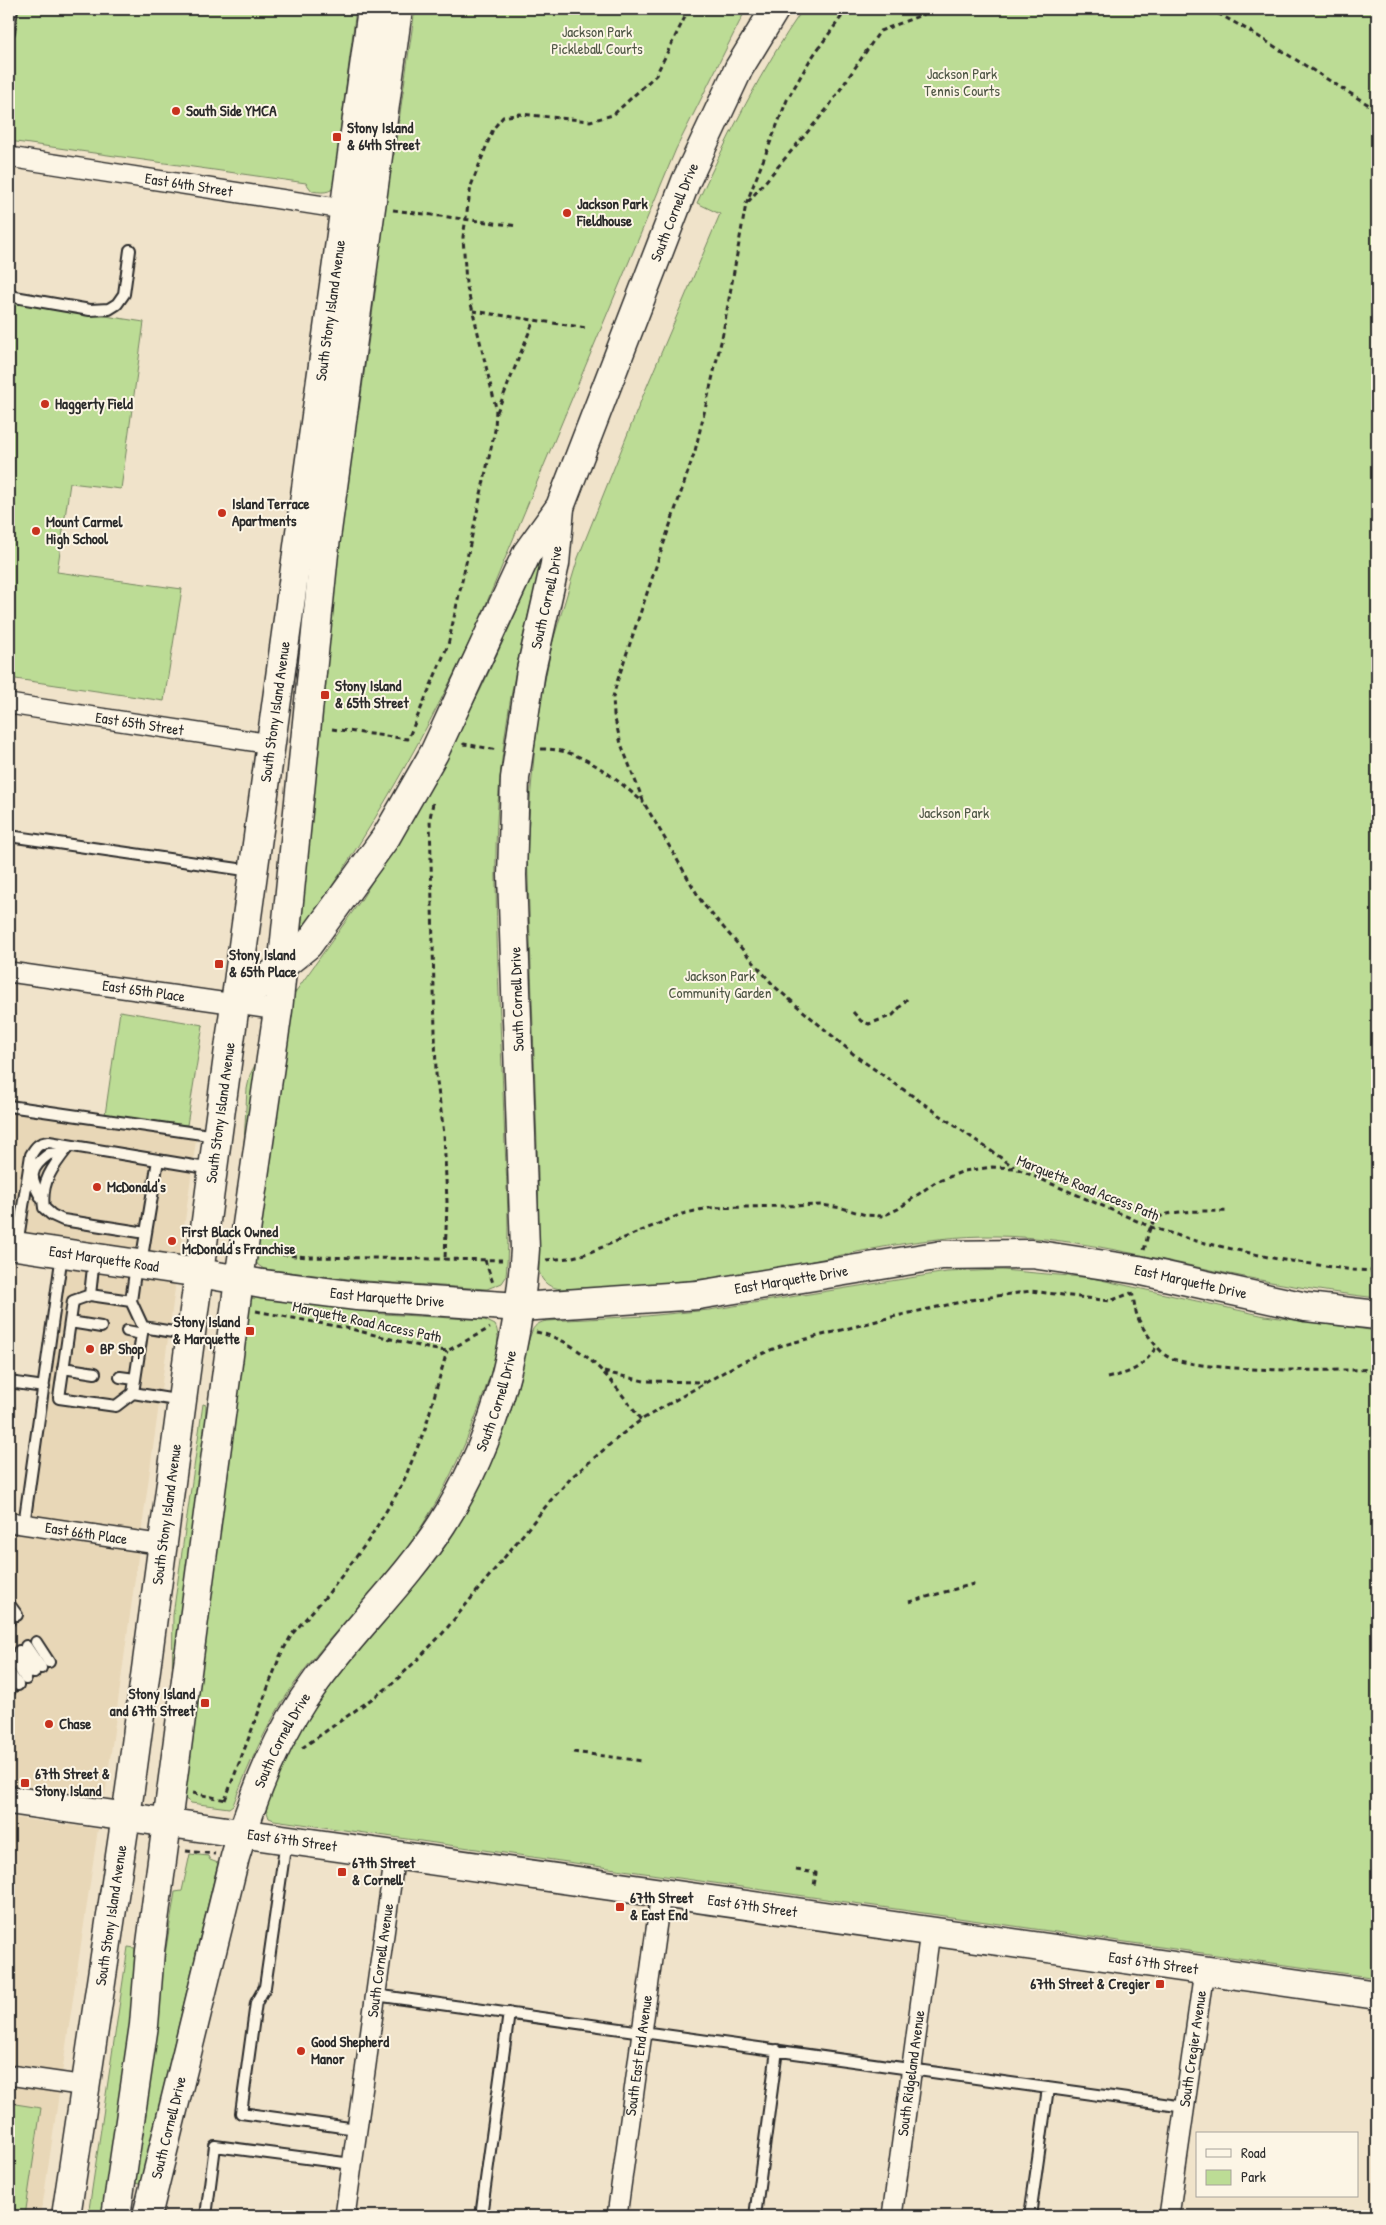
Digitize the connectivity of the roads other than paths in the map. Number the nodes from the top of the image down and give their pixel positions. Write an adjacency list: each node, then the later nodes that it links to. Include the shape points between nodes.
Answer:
1 (12, 9): 5 (lane)
2 (372, 9): 7 (main road, South Stony Island Avenue)
3 (398, 9): 8 (main road, South Stony Island Avenue)
4 (775, 9): 11 (main road, South Cornell Drive, via 739,68 686,181)
5 (9, 32)
6 (9, 157): 7 (street, East 64th Street)
7 (344, 209): 8 (street, East 64th Street); 13 (main road, South Stony Island Avenue)
8 (380, 211): 16 (main road, South Stony Island Avenue, via 324,553)
9 (130, 250): 10 (lane, via 124,294 109,309 90,310)
10 (9, 296)
11 (560, 507): 16 (main road, South Cornell Drive, via 527,553 434,754 386,837 308,945); 35 (main road, South Cornell Drive, via 555,564 531,670 515,778 512,874 525,1249)
12 (9, 704): 13 (street, East 65th Street)
13 (271, 744): 15 (main road, South Stony Island Avenue)
14 (9, 836): 15 (lane)
15 (252, 871): 18 (main road, South Stony Island Avenue)
16 (282, 966): 18 (main road, South Cornell Drive); 19 (main road, South Stony Island Avenue)
17 (9, 972): 18 (street, East 65th Place)
18 (235, 1004): 19 (street, East 65th Place); 21 (main road, South Stony Island Avenue)
19 (278, 1010): 32 (main road, South Stony Island Avenue)
20 (9, 1106): 21 (lane)
21 (217, 1136): 24 (main road, South Stony Island Avenue)
22 (66, 1149): 23 (lane); 25 (lane, via 48,1175); 25 (lane, via 41,1159 32,1174); 27 (lane, via 41,1143 31,1154)
23 (158, 1160): 24 (lane); 26 (lane)
24 (213, 1169): 31 (main road, South Stony Island Avenue)
25 (43, 1200): 26 (lane, via 44,1208 63,1220)
26 (146, 1233): 30 (lane)
27 (13, 1246): 28 (main road, East Marquette Road)
28 (62, 1253): 29 (main road, East Marquette Road); 47 (lane)
29 (94, 1258): 30 (main road, East Marquette Road); 33 (lane)
30 (138, 1264): 31 (main road, East Marquette Road); 34 (lane)
31 (200, 1273): 32 (main road, East Marquette Drive); 41 (main road, South Stony Island Avenue)
32 (239, 1280): 35 (main road, East Marquette Drive, via 357,1296); 58 (main road, South Stony Island Avenue)
33 (90, 1295): 34 (lane); 37 (lane, via 73,1301)
34 (131, 1301): 39 (lane)
35 (520, 1306): 36 (main road, East Marquette Drive, via 698,1295 900,1261 986,1253 1069,1258 1306,1307); 59 (main road, South Cornell Drive, via 508,1368 484,1442 469,1476 424,1552 322,1673 300,1705 267,1766)
36 (1377, 1314)
37 (70, 1322): 38 (lane); 42 (lane)
38 (101, 1327)
39 (143, 1331): 40 (lane); 41 (lane); 45 (lane)
40 (127, 1332)
41 (192, 1335): 49 (main road, South Stony Island Avenue)
42 (63, 1368): 43 (lane); 48 (lane, via 59,1398 116,1406)
43 (95, 1373)
44 (120, 1376): 45 (lane)
45 (135, 1379): 48 (lane)
46 (9, 1382): 47 (lane)
47 (44, 1387): 50 (lane)
48 (133, 1393): 49 (lane)
49 (183, 1401): 51 (main road, South Stony Island Avenue)
50 (17, 1524): 51 (street, East 66th Place)
51 (164, 1545): 57 (main road, South Stony Island Avenue)
52 (9, 1604): 53 (lane)
53 (12, 1619)
54 (9, 1672): 55 (lane)
55 (27, 1678): 55 (lane, via 23,1649)
56 (9, 1800): 57 (main road, East 67th Street)
57 (126, 1817): 58 (main road, East 67th Street); 72 (main road, South Stony Island Avenue)
58 (168, 1823): 59 (main road, East 67th Street); 78 (main road, South Stony Island Avenue, via 150,1951 144,2024)
59 (242, 1834): 60 (main road, East 67th Street); 79 (main road, South Cornell Drive)
60 (286, 1840): 61 (main road, East 67th Street); 75 (lane, via 264,1987 256,2003 241,2114)
61 (394, 1855): 62 (main road, East 67th Street); 65 (street, South Cornell Avenue)
62 (662, 1893): 63 (main road, East 67th Street); 68 (street, South East End Avenue)
63 (930, 1932): 64 (main road, East 67th Street); 70 (street, South Ridgeland Avenue)
64 (1204, 1970): 66 (main road, East 67th Street); 74 (street, South Cregier Avenue)
65 (375, 1995): 67 (lane); 75 (street, South Cornell Avenue)
66 (1377, 1995)
67 (509, 2013): 68 (lane); 82 (lane)
68 (643, 2031): 69 (lane); 83 (street, South East End Avenue)
69 (777, 2050): 70 (lane); 84 (lane)
70 (912, 2069): 73 (lane); 85 (street, South Ridgeland Avenue)
71 (9, 2075): 72 (street)
72 (86, 2086): 77 (main road, South Stony Island Avenue)
73 (1048, 2088): 74 (lane); 86 (lane)
74 (1184, 2107): 87 (street, South Cregier Avenue)
75 (357, 2129): 76 (street, South Cornell Avenue)
76 (352, 2164): 80 (lane, via 215,2146); 81 (street, South Cornell Avenue)
77 (66, 2216)
78 (116, 2216)
79 (147, 2216)
80 (206, 2216)
81 (345, 2216)
82 (480, 2216)
83 (617, 2216)
84 (755, 2216)
85 (892, 2216)
86 (1030, 2216)
87 (1169, 2216)

